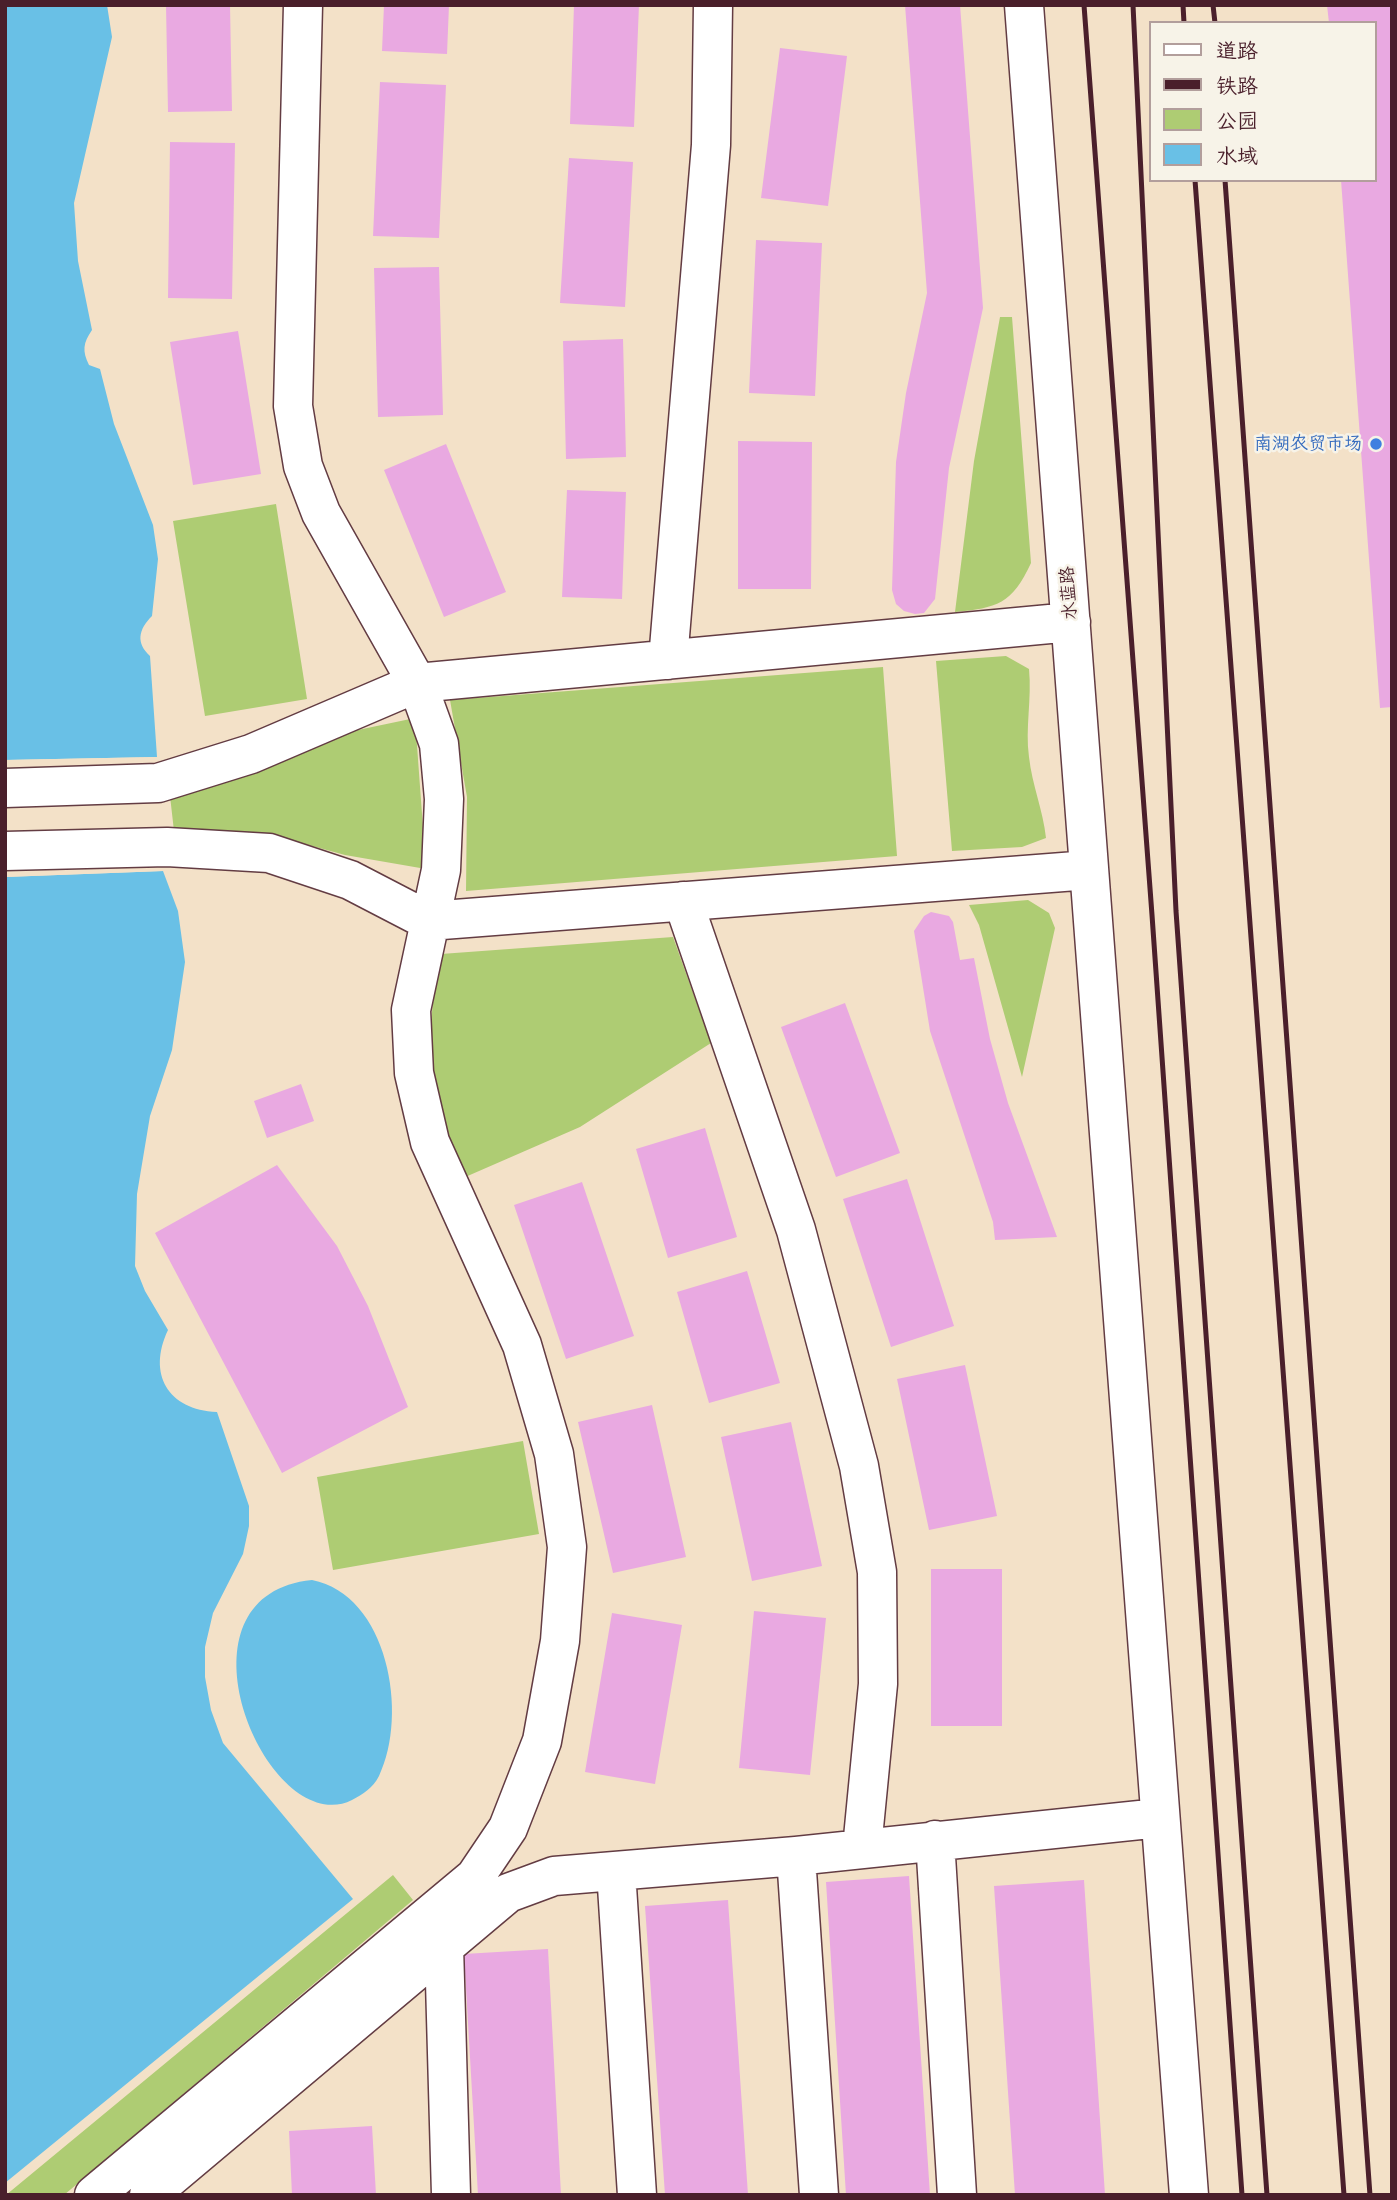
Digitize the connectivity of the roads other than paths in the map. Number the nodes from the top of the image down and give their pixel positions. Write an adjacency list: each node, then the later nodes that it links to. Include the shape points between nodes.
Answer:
1 (303, 5): 6 (street, via 293,406 303,466 321,513)
2 (713, 5): 5 (street, via 711,145)
3 (1024, 5): 4 (street, 水蓝路)
4 (1071, 622): 5 (street); 9 (street, 水蓝路)
5 (668, 660): 6 (street)
6 (417, 682): 7 (street, via 251,754 158,783); 11 (street, via 439,744 444,799 441,870)
7 (5, 788)
8 (5, 851): 11 (street, via 167,846 269,853 350,880)
9 (1089, 870): 10 (street); 12 (street, 水蓝路)
10 (683, 901): 11 (street); 14 (street, via 796,1230 859,1466 877,1572 878,1684)
11 (429, 921): 18 (street, via 411,1010 414,1073 430,1142 522,1345 554,1454 564,1521 567,1547 560,1642 542,1741 508,1828 475,1877)
12 (1158, 1818): 13 (street); 24 (street, 水蓝路)
13 (935, 1840): 14 (street); 23 (street)
14 (862, 1848): 15 (street)
15 (796, 1856): 16 (street); 22 (street)
16 (616, 1871): 17 (street, via 554,1876 508,1893); 21 (street)
17 (444, 1946): 19 (street); 20 (street)
18 (94, 2195)
19 (149, 2195)
20 (451, 2195)
21 (637, 2195)
22 (819, 2195)
23 (957, 2195)
24 (1189, 2195)

